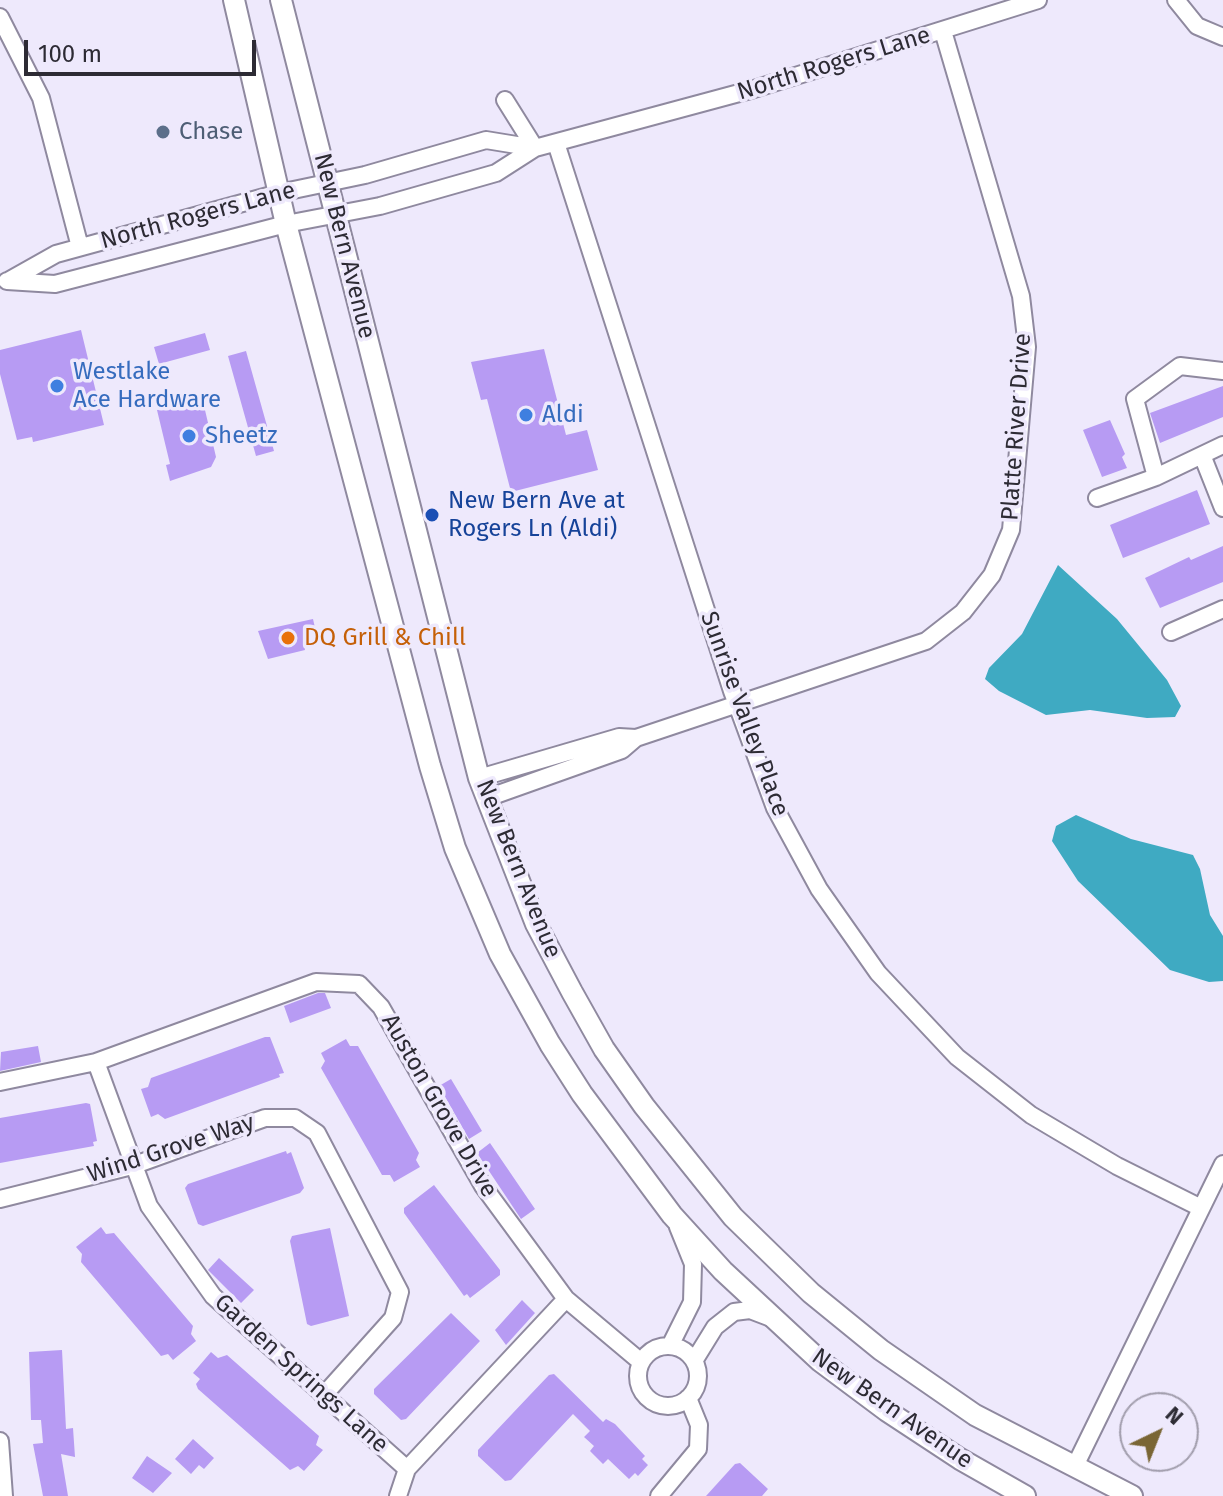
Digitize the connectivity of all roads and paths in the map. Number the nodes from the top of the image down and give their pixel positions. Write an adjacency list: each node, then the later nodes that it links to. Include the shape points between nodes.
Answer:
1 (234, 0): 12 (main road, New Bern Avenue)
2 (281, 0): 11 (main road, New Bern Avenue)
3 (1038, 0): 6 (street, North Rogers Lane)
4 (1176, 0): 7 (street, via 1197,26)
5 (0, 17): 15 (street, via 41,98)
6 (943, 31): 9 (street, North Rogers Lane); 25 (street, Platte River Drive, via 1021,296 1027,347 1011,530 992,575 963,612 926,641)
7 (1223, 37)
8 (505, 100): 10 (street)
9 (556, 143): 10 (street, North Rogers Lane); 25 (street, Sunrise Valley Place)
10 (535, 148): 11 (street, North Rogers Lane, via 486,140); 13 (street, North Rogers Lane, via 496,173)
11 (330, 183): 12 (street, North Rogers Lane); 13 (main road, New Bern Avenue)
12 (279, 193): 14 (main road, New Bern Avenue); 15 (street, North Rogers Lane)
13 (336, 214): 14 (street, North Rogers Lane); 27 (main road, New Bern Avenue)
14 (286, 224): 16 (street, North Rogers Lane, via 55,284); 35 (main road, New Bern Avenue, via 455,848 500,954 550,1044)
15 (80, 247): 16 (street, North Rogers Lane)
16 (4, 283)
17 (1223, 371): 20 (street, via 1180,366 1135,399)
18 (1223, 445): 19 (street)
19 (1202, 455): 20 (street); 22 (street)
20 (1156, 477): 21 (street)
21 (1097, 498)
22 (1223, 508)
23 (1223, 609): 24 (street)
24 (1171, 632)
25 (738, 706): 26 (street, Platte River Drive); 34 (street, Sunrise Valley Place, via 775,808 819,889 878,973 957,1057 1031,1115)
26 (636, 738): 27 (street, Platte River Drive, via 619,737); 28 (street, Platte River Drive, via 622,750)
27 (479, 778): 28 (main road, New Bern Avenue)
28 (487, 798): 44 (main road, New Bern Avenue, via 536,924 604,1049 733,1217 811,1293 881,1350 975,1415)
29 (96, 1062): 30 (street, Auston Grove Drive); 32 (street, Garden Springs Lane); 36 (street, Auston Grove Drive, via 316,982 359,984 381,1007 483,1186)
30 (0, 1082)
31 (1223, 1164): 34 (street)
32 (132, 1166): 33 (street, Wind Grove Way); 41 (street, Garden Springs Lane, via 149,1206 213,1296); 41 (street, Wind Grove Way, via 265,1118 295,1118 317,1133 400,1292 393,1318)
33 (0, 1199)
34 (1201, 1208): 44 (street)
35 (672, 1215): 37 (main road, New Bern Avenue); 38 (street, via 693,1264 693,1277 692,1302)
36 (566, 1299): 40 (street, Auston Grove Drive); 45 (street)
37 (774, 1319): 39 (street, via 750,1310 734,1312 715,1327); 49 (main road, New Bern Avenue, via 887,1411)
38 (670, 1346): 39 (street, via 683,1349); 40 (street, via 655,1349)
39 (694, 1361): 42 (street, via 697,1384)
40 (641, 1362): 42 (street, via 638,1382 648,1398 667,1406)
41 (323, 1396): 45 (street, Garden Springs Lane)
42 (688, 1398): 48 (street, via 699,1425 698,1449)
43 (0, 1441): 46 (street)
44 (1075, 1466): 50 (main road, New Bern Avenue)
45 (407, 1469): 47 (street)
46 (4, 1496)
47 (398, 1496)
48 (659, 1496)
49 (1025, 1496)
50 (1132, 1496)

